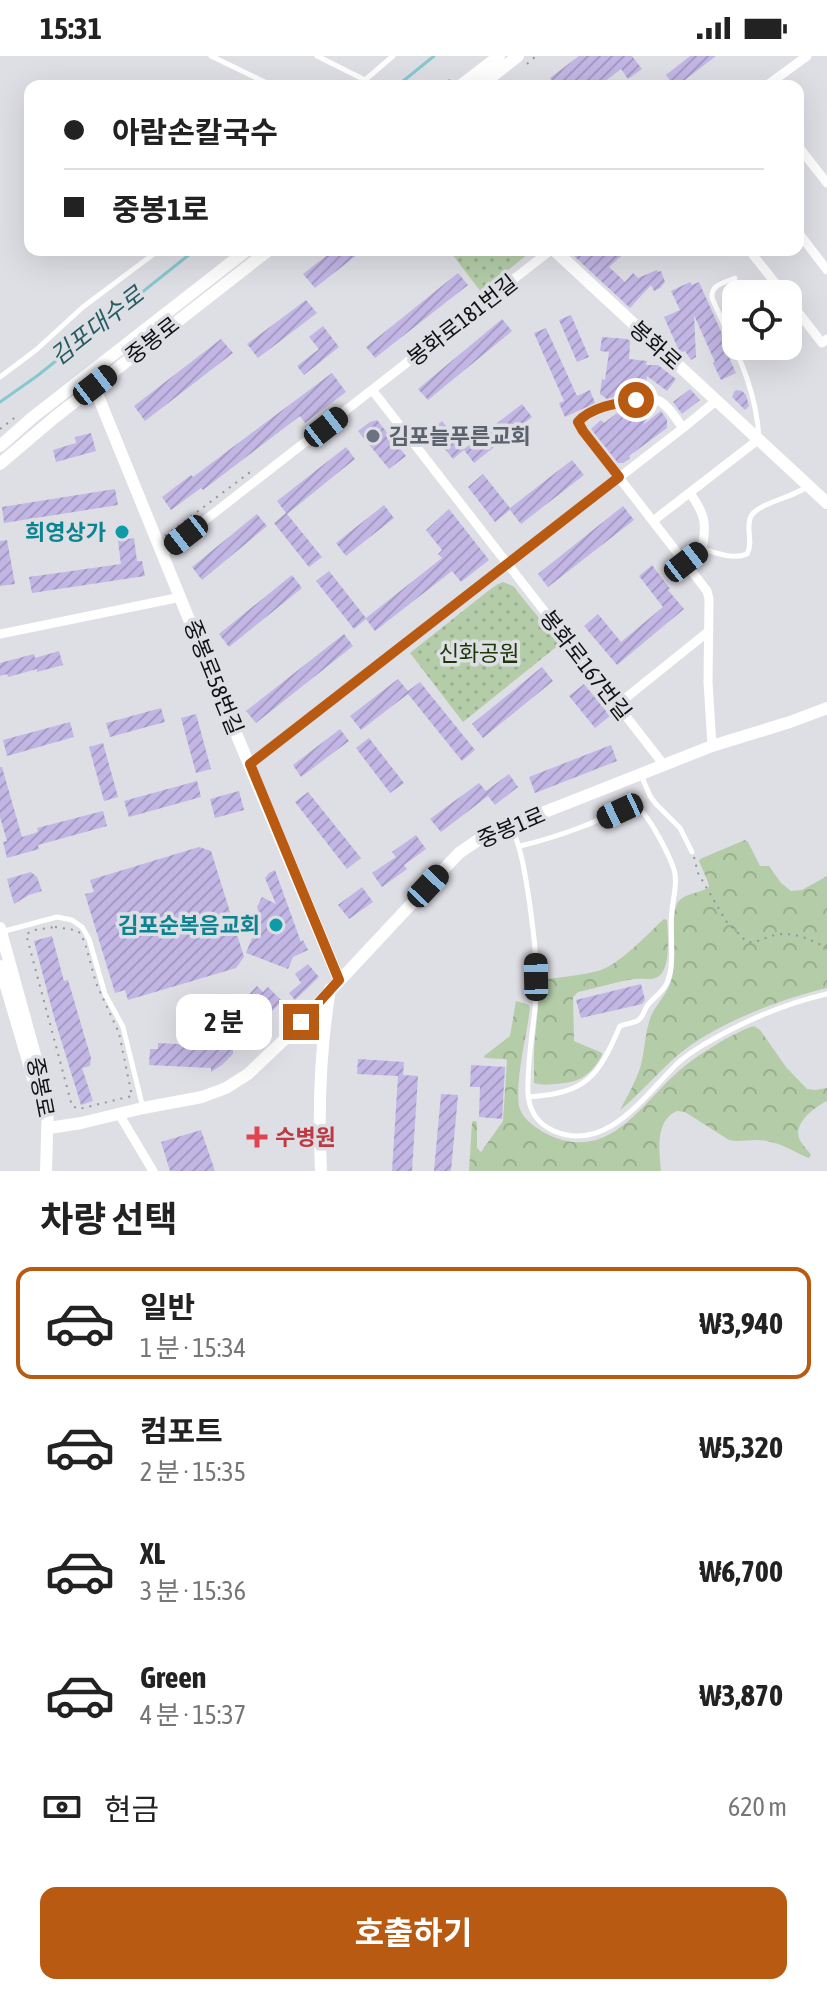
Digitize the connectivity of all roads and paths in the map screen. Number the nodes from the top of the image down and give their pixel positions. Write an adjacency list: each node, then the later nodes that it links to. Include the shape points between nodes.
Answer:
1 (211, 56): 7 (lane)
2 (317, 56): 8 (lane)
3 (393, 56): 8 (lane)
4 (499, 56): 9 (street)
5 (518, 56): 10 (street)
6 (807, 56): 11 (street)
7 (261, 80)
8 (365, 80)
9 (468, 80)
10 (488, 80)
11 (774, 80)
12 (804, 157): 13 (street)
13 (827, 183)
14 (804, 240): 21 (street)
15 (151, 256): 26 (lane)
16 (240, 256): 27 (street, 중봉로)
17 (261, 256): 27 (street, 중봉로)
18 (545, 256): 28 (street, 봉화로181번길)
19 (560, 256): 29 (street, 봉화로)
20 (754, 256): 23 (street)
21 (827, 270)
22 (735, 278): 31 (lane, via 714,287 712,298 749,382)
23 (773, 280)
24 (802, 315): 25 (street)
25 (824, 341)
26 (0, 377)
27 (92, 380): 32 (street, 중봉로); 33 (street, 중봉로); 40 (street, 중봉로58번길)
28 (373, 391): 40 (street, 봉화로181번길); 42 (street)
29 (717, 400): 30 (street); 31 (street, 봉화로)
30 (683, 428): 34 (street); 34 (street, via 660,401 648,399 585,415 579,425)
31 (759, 439): 35 (street, 봉화로); 36 (street)
32 (0, 446)
33 (0, 464)
34 (619, 477): 38 (street); 42 (street)
35 (809, 486): 37 (street, 봉화로); 39 (lane, via 751,515 747,554 727,556)
36 (690, 493): 38 (street); 39 (street, via 704,515)
37 (827, 503)
38 (653, 521): 41 (street)
39 (702, 549): 41 (street)
40 (163, 553): 43 (street, 중봉로58번길)
41 (686, 562): 44 (street, via 708,595)
42 (507, 565): 46 (street, 봉화로167번길); 49 (street)
43 (181, 597): 45 (street); 49 (street, 중봉로58번길)
44 (709, 631): 46 (street); 48 (street)
45 (0, 634)
46 (617, 705): 50 (street, 봉화로167번길)
47 (827, 708): 48 (street, 중봉1로)
48 (712, 746): 50 (street, 중봉1로)
49 (250, 764): 58 (street, 중봉로58번길)
50 (664, 765): 51 (street, 중봉1로)
51 (640, 774): 52 (street, 중봉1로); 54 (lane)
52 (511, 826): 53 (lane); 58 (street, 중봉1로, via 459,853)
53 (520, 846): 60 (lane, via 536,960); 60 (lane, via 635,807 647,817 669,856 675,885 665,987 638,1021 620,1026 599,1069 586,1082)
54 (692, 852): 56 (path, via 726,921 747,942 795,934)
55 (0, 930): 62 (lane, via 57,917 82,927 105,994 122,1023); 64 (street, 중봉로, via 48,1102)
56 (827, 948)
57 (1, 974): 64 (street, 중봉로)
58 (335, 985): 62 (street, 중봉1로, via 236,1082 202,1097); 67 (street, via 323,1037)
59 (827, 994): 60 (lane, via 763,1013 704,1045 627,1115 595,1134 551,1130 537,1119)
60 (528, 1097)
61 (72, 1106): 61 (path, via 79,1109 132,1096 119,1033 80,933 67,927 35,930 26,934)
62 (143, 1108): 63 (street, 중봉1로)
63 (119, 1114): 64 (street, 중봉1로); 66 (street)
64 (49, 1128): 65 (street)
65 (46, 1171)
66 (153, 1171)
67 (321, 1171)

